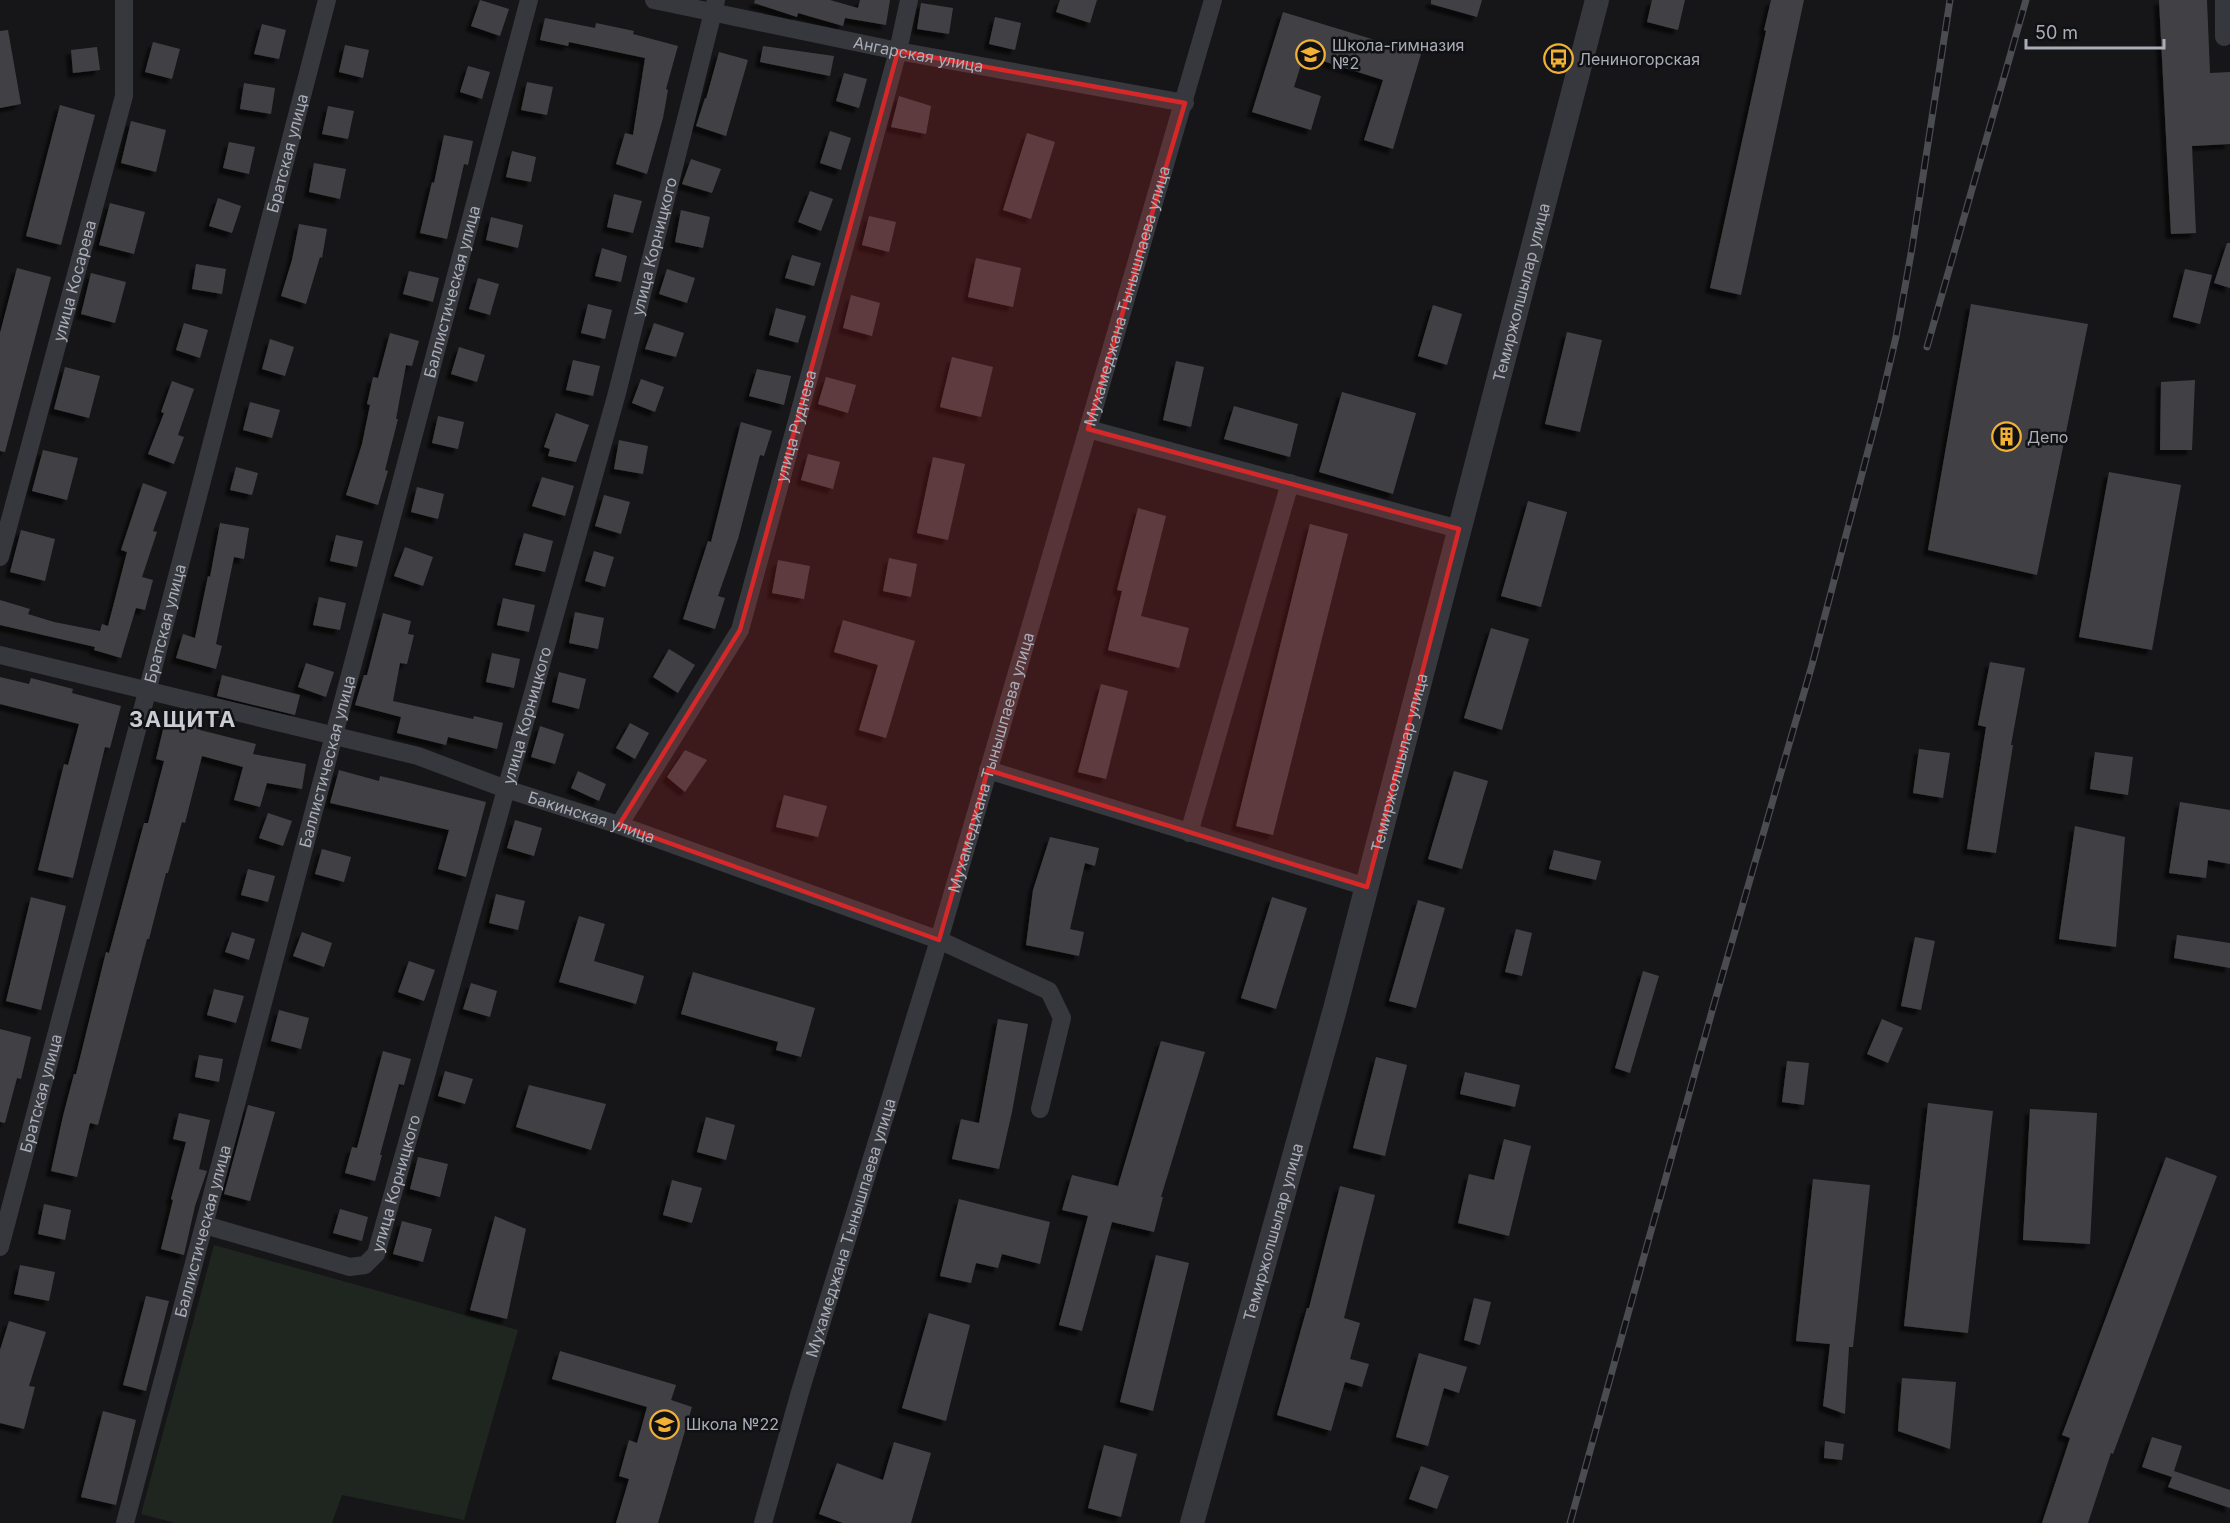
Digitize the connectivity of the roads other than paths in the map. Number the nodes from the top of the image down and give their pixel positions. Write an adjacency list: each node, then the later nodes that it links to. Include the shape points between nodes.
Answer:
1 (124, 0): 16 (street, улица Косарева, via 124,96)
2 (327, 0): 18 (street, Братская улица)
3 (529, 0): 19 (street, Баллистическая улица)
4 (654, 0): 9 (street, Ангарская улица)
5 (909, 0): 11 (street, улица Руднева)
6 (1213, 0): 12 (street, Мухамеджана Тынышпаева улица)
7 (1597, 0): 15 (street, Темиржолшылар улица)
8 (2224, 0): 10 (street)
9 (714, 6): 11 (street, Ангарская улица); 21 (street, улица Корницкого, via 617,393)
10 (2224, 37)
11 (898, 51): 12 (street, Ангарская улица); 22 (street, улица Руднева, via 740,630)
12 (1185, 103): 13 (street, Мухамеджана Тынышпаева улица)
13 (1088, 429): 14 (street); 20 (street, Мухамеджана Тынышпаева улица)
14 (1290, 483): 15 (street); 23 (street)
15 (1459, 529): 24 (street, Темиржолшылар улица)
16 (0, 557)
17 (0, 655): 18 (street, Бакинская улица)
18 (147, 692): 19 (street, Бакинская улица); 28 (street, Братская улица)
19 (333, 736): 21 (street, Бакинская улица, via 418,756); 27 (street, Баллистическая улица)
20 (988, 770): 23 (street); 25 (street, Мухамеджана Тынышпаева улица)
21 (506, 789): 22 (street, Бакинская улица); 27 (street, улица Корницкого, via 376,1254 365,1265 350,1267)
22 (619, 825): 25 (street, Бакинская улица)
23 (1189, 833): 24 (street)
24 (1367, 887): 31 (street, Темиржолшылар улица)
25 (939, 940): 26 (street, Бакинская улица, via 1049,991 1062,1018); 30 (street, Мухамеджана Тынышпаева улица)
26 (1040, 1109)
27 (206, 1225): 29 (street, Баллистическая улица)
28 (0, 1247)
29 (125, 1523)
30 (763, 1523)
31 (1192, 1523)

